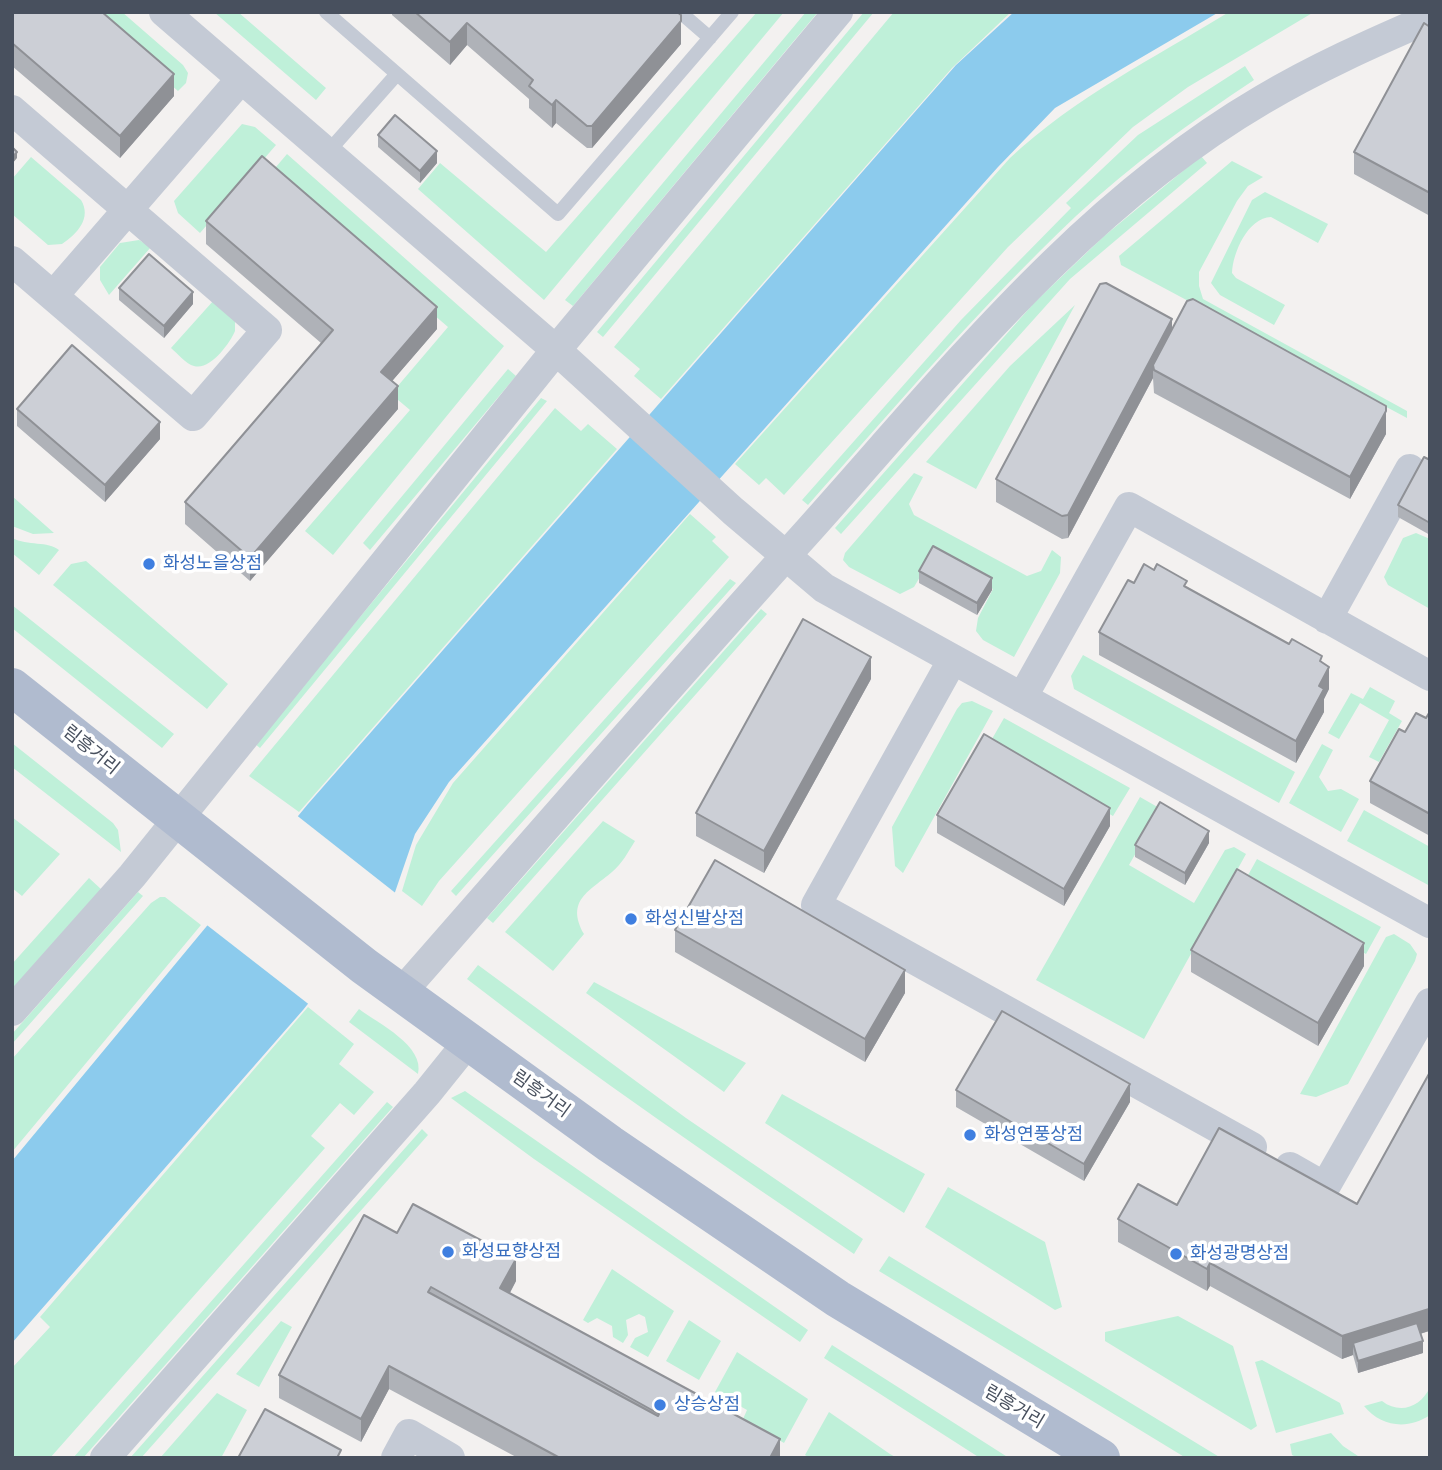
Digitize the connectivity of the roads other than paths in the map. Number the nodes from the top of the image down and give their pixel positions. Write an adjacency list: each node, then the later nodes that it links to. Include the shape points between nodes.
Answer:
1 (164, 12): 9 (street)
2 (326, 12): 8 (lane)
3 (680, 12): 7 (lane)
4 (732, 12): 7 (lane)
5 (838, 12): 15 (street)
6 (1430, 18): 17 (street, via 1340,57 1260,101 1106,215 1023,293)
7 (710, 38): 8 (lane, via 558,214)
8 (397, 74): 11 (lane)
9 (241, 79): 11 (street); 12 (street)
10 (12, 110): 12 (street)
11 (327, 153): 15 (street)
12 (128, 210): 14 (street); 14 (street, via 267,330 201,407 193,416)
13 (12, 261): 14 (street)
14 (53, 296)
15 (556, 350): 17 (street); 23 (street)
16 (1410, 469): 18 (street)
17 (785, 557): 19 (street, via 824,588); 25 (street)
18 (1327, 619): 20 (street); 22 (street, via 1129,507)
19 (953, 659): 22 (street); 26 (street, via 816,905 1325,1186)
20 (1430, 676)
21 (12, 687): 23 (main road, 림흥거리)
22 (1022, 698): 24 (street)
23 (190, 831): 25 (main road, 림흥거리); 27 (street, via 132,876)
24 (1430, 923)
25 (401, 993): 28 (main road, 림흥거리)
26 (1430, 1003)
27 (12, 1011)
28 (468, 1042): 29 (street); 32 (main road, 림흥거리, via 838,1299)
29 (104, 1458)
30 (396, 1458): 31 (street, via 409,1434)
31 (450, 1458)
32 (1101, 1458)

